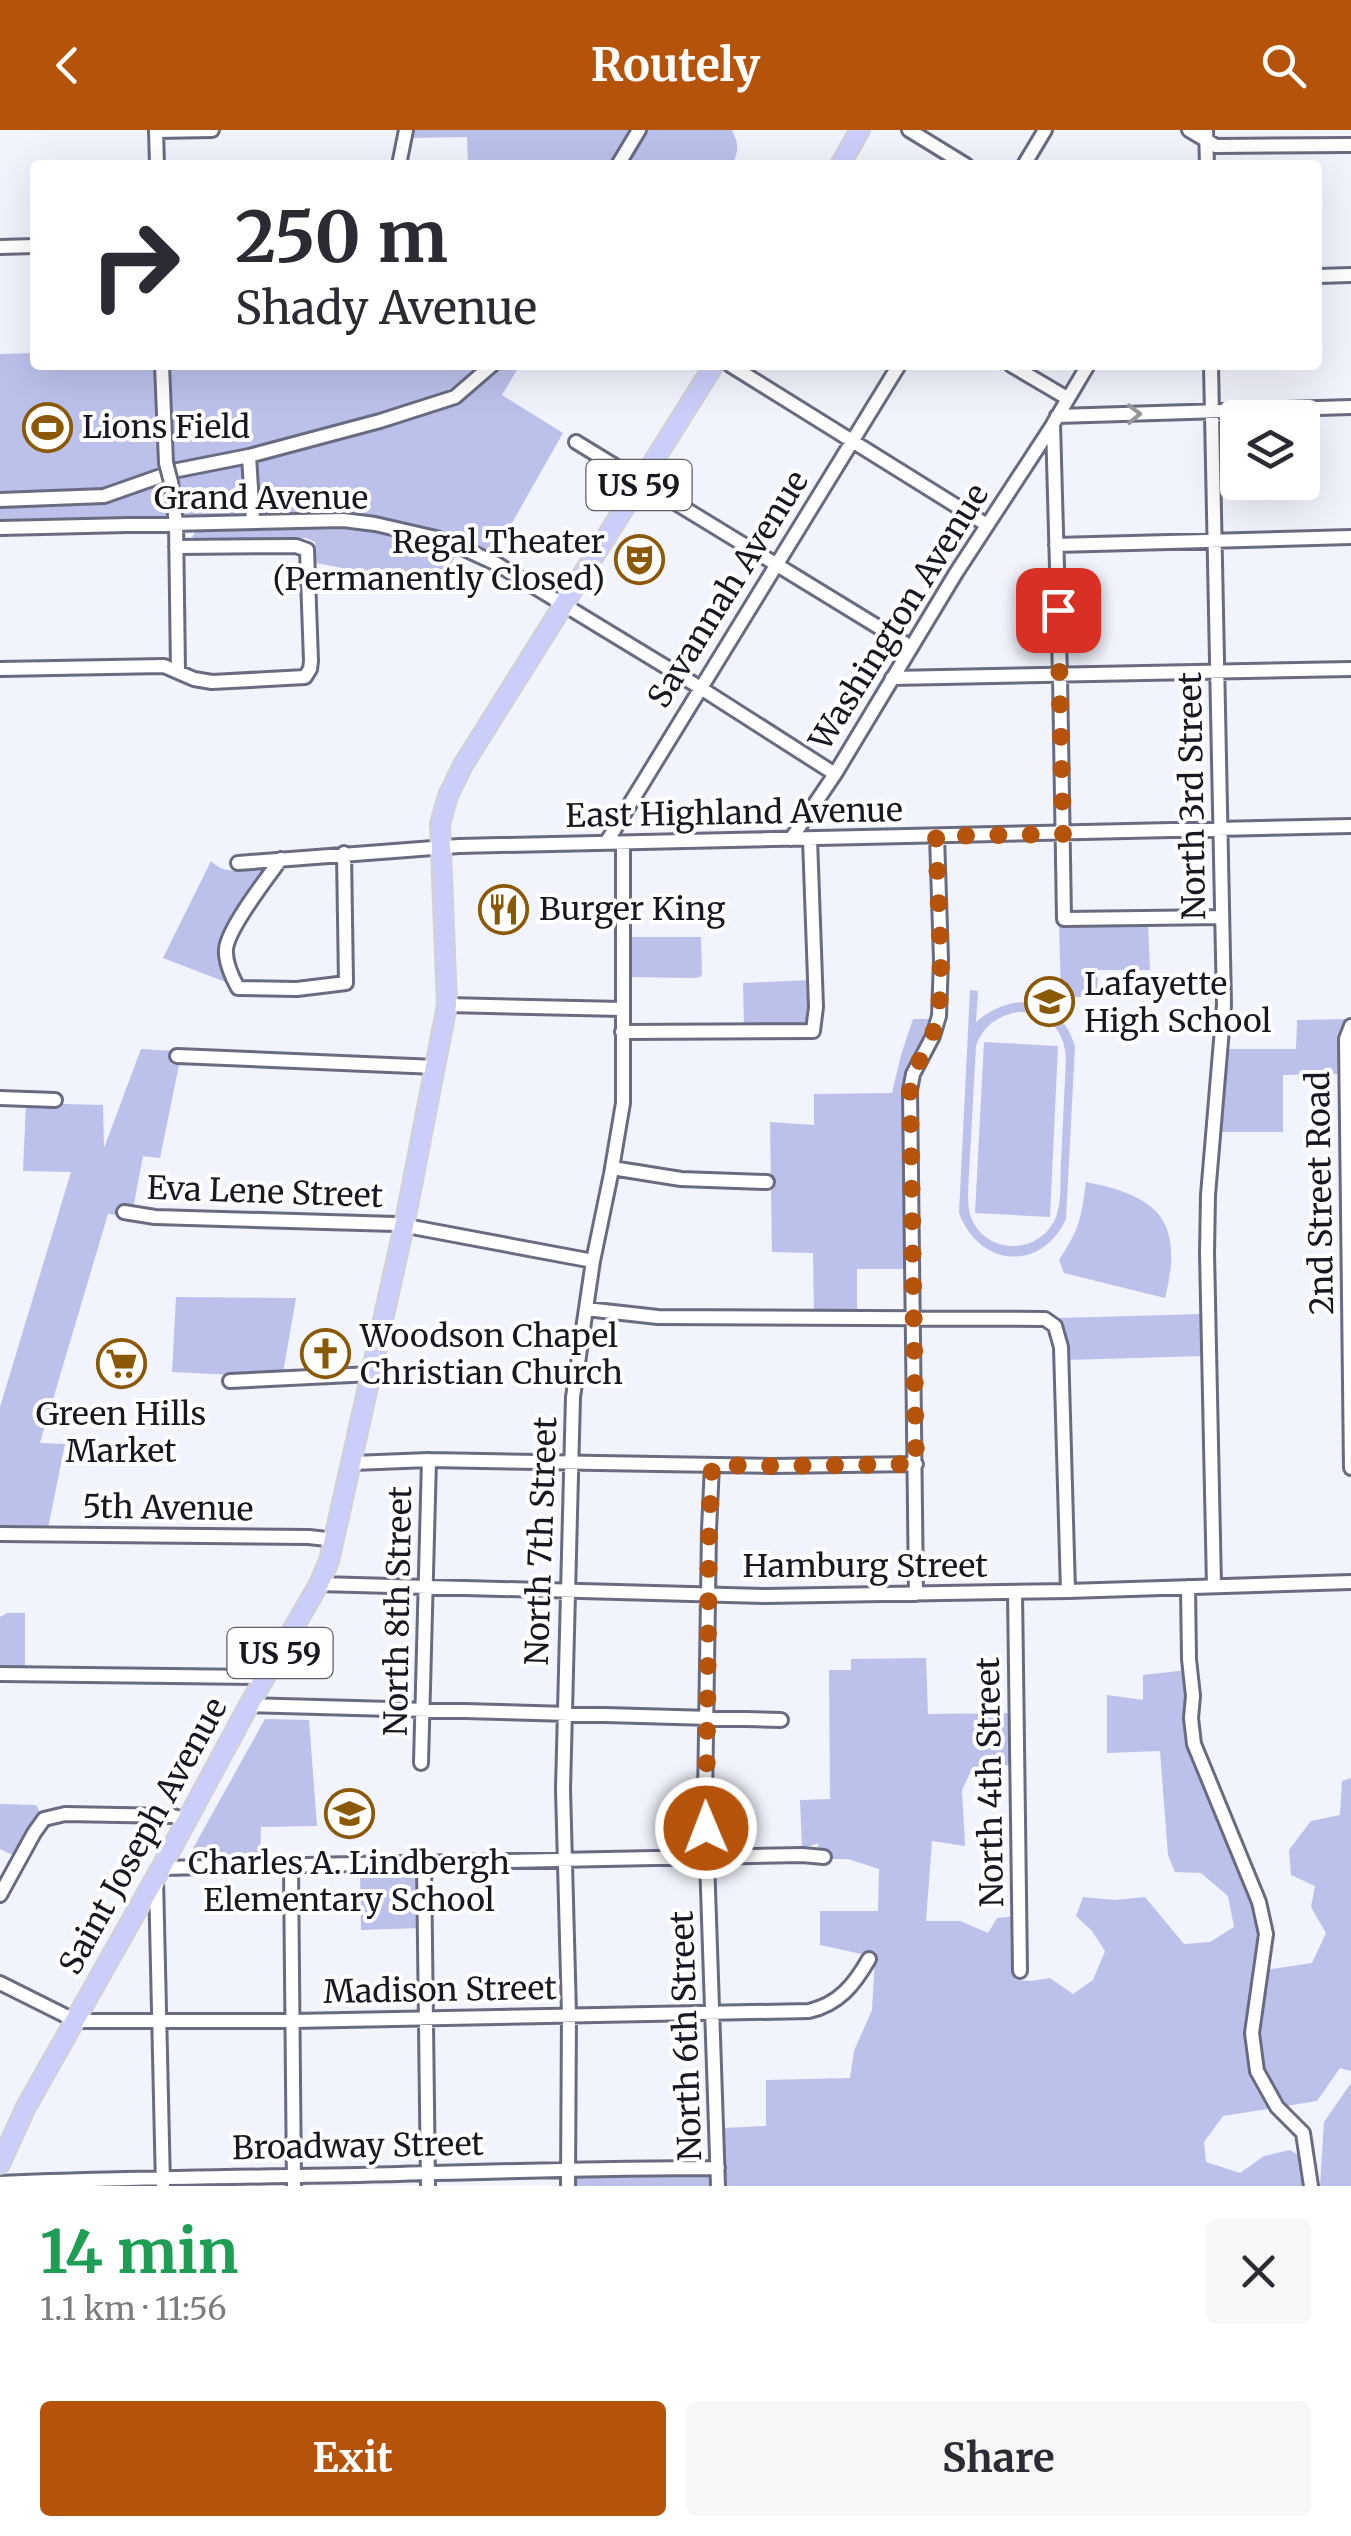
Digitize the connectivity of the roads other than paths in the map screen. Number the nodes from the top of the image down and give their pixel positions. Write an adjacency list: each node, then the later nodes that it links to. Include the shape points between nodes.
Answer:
1 (156, 130): 2 (street); 11 (street)
2 (212, 130)
3 (406, 130): 12 (street)
4 (640, 130): 13 (street)
5 (860, 130): 14 (main road)
6 (909, 130): 15 (street)
7 (1045, 130): 16 (street)
8 (1189, 130): 9 (street)
9 (1207, 136): 10 (street, via 1216,146)
10 (1351, 144)
11 (157, 160)
12 (400, 160)
13 (621, 160)
14 (843, 160)
15 (958, 160)
16 (1027, 160)
17 (30, 246): 18 (street)
18 (0, 247)
19 (1351, 275): 20 (street)
20 (1322, 276)
21 (162, 370): 39 (street, bridge)
22 (486, 370): 35 (street, via 442,402)
23 (711, 370): 36 (main road, Saint Joseph Avenue / US 59)
24 (738, 370): 33 (street)
25 (896, 370): 33 (street, Savannah Avenue)
26 (1019, 370): 29 (street)
27 (1085, 370): 29 (street)
28 (1210, 370): 31 (street, North 3rd Street)
29 (1067, 398): 32 (street)
30 (1351, 407): 31 (street)
31 (1211, 410): 32 (street, one-way to 31); 43 (street, North 3rd Street)
32 (1055, 420): 40 (street, Washington Avenue); 44 (street)
33 (852, 440): 40 (street); 46 (street, Savannah Avenue)
34 (576, 442): 36 (street)
35 (249, 456): 37 (street, via 178,470 104,496); 38 (street)
36 (641, 481): 46 (street); 47 (main road, Saint Joseph Avenue / US 59)
37 (0, 500)
38 (253, 521): 39 (street, Grand Avenue); 47 (street, Grand Avenue, via 343,520 418,533 497,564)
39 (176, 523): 41 (street, Grand Avenue); 45 (street)
40 (987, 525): 48 (street, Washington Avenue)
41 (0, 528)
42 (1351, 537): 43 (street)
43 (1215, 540): 44 (street); 52 (street, North 3rd Street)
44 (1056, 545): 53 (street)
45 (176, 548): 51 (street); 51 (street, via 307,550 311,662 304,677 212,682)
46 (776, 564): 48 (street); 55 (street, Savannah Avenue)
47 (564, 605): 55 (street, Grand Avenue); 65 (main road, Saint Joseph Avenue / US 59, via 463,766 443,812)
48 (912, 646): 54 (street, Washington Avenue)
49 (0, 668): 51 (street)
50 (1351, 669): 52 (street)
51 (178, 671)
52 (1218, 671): 53 (street); 58 (street, North 3rd Street)
53 (1060, 674): 54 (street); 59 (street)
54 (892, 678): 56 (street, Washington Avenue)
55 (699, 688): 56 (street, Grand Avenue); 63 (street, Savannah Avenue)
56 (835, 774): 62 (street, Washington Avenue)
57 (1351, 826): 58 (street, East Highland Avenue)
58 (1221, 830): 59 (street, East Highland Avenue); 69 (street, North 3rd Street)
59 (1063, 834): 60 (street, East Highland Avenue); 69 (street, via 1064,919)
60 (936, 836): 61 (street, East Highland Avenue); 84 (street, via 939,1016 910,1090)
61 (810, 839): 62 (street, East Highland Avenue); 73 (street, via 813,1031)
62 (792, 840): 64 (street, East Highland Avenue)
63 (606, 843): 64 (street, East Highland Avenue); 65 (street, East Highland Avenue)
64 (623, 843): 71 (street, North 7th Street)
65 (441, 847): 66 (street, East Highland Avenue); 70 (main road, Saint Joseph Avenue / US 59)
66 (344, 853): 67 (street, East Highland Avenue); 67 (street, via 346,983 238,988 226,949)
67 (281, 859): 68 (street, East Highland Avenue)
68 (238, 864)
69 (1222, 917): 98 (street, North 3rd Street, via 1224,1005 1207,1254)
70 (447, 1005): 71 (street); 75 (main road, Saint Joseph Avenue / US 59)
71 (622, 1009): 73 (street, North 7th Street)
72 (1351, 1026): 85 (street, 2nd Street Road)
73 (622, 1032): 78 (street, North 7th Street, via 623,1103)
74 (177, 1056): 75 (street)
75 (436, 1067): 81 (main road, Saint Joseph Avenue / US 59)
76 (0, 1098): 77 (street)
77 (55, 1100)
78 (612, 1168): 79 (street); 82 (street, North 7th Street)
79 (767, 1182)
80 (124, 1212): 81 (street, Eva Lene Street)
81 (404, 1226): 82 (street, Eva Lene Street); 86 (main road, Saint Joseph Avenue / US 59)
82 (593, 1261): 83 (street, North 7th Street)
83 (586, 1309): 84 (street, via 658,1317); 89 (street, North 7th Street)
84 (914, 1320): 91 (street); 102 (street, via 1045,1319 1055,1326)
85 (1350, 1360): 93 (street, 2nd Street Road)
86 (372, 1374): 87 (street); 90 (main road, Saint Joseph Avenue / US 59)
87 (230, 1380)
88 (428, 1460): 89 (street); 90 (street); 99 (street, North 8th Street)
89 (572, 1462): 92 (street); 101 (street, North 7th Street)
90 (353, 1463): 95 (main road, Saint Joseph Avenue / US 59)
91 (916, 1464): 92 (street); 105 (street)
92 (712, 1465): 104 (street, North 6th Street)
93 (1351, 1468)
94 (0, 1534): 95 (street, 5th Avenue)
95 (336, 1540): 97 (main road, Saint Joseph Avenue / US 59)
96 (1351, 1582): 98 (street, Hamburg Street)
97 (319, 1584): 99 (street, Hamburg Street); 107 (main road, Saint Joseph Avenue / US 59)
98 (1214, 1586): 100 (street, Hamburg Street)
99 (426, 1587): 101 (street, Hamburg Street); 109 (street, North 8th Street)
100 (1188, 1587): 102 (street, Hamburg Street); 141 (street, via 1194,1744 1260,1902 1266,1934 1252,2033 1256,2071 1277,2107 1304,2133)
101 (568, 1590): 104 (street, Hamburg Street); 110 (street, North 7th Street)
102 (1068, 1591): 103 (street, Hamburg Street)
103 (1014, 1592): 105 (street, Hamburg Street); 123 (street, North 4th Street)
104 (710, 1594): 105 (street, Hamburg Street); 111 (street, North 6th Street)
105 (916, 1594)
106 (0, 1674): 107 (street)
107 (265, 1677): 108 (main road, Saint Joseph Avenue / US 59)
108 (249, 1704): 109 (street); 114 (main road, Saint Joseph Avenue / US 59)
109 (422, 1711): 110 (street); 113 (street, North 8th Street)
110 (564, 1714): 111 (street); 117 (street, North 7th Street)
111 (707, 1716): 112 (street); 115 (street, North 6th Street)
112 (781, 1720)
113 (422, 1763)
114 (187, 1820): 120 (main road, Saint Joseph Avenue / US 59); 121 (street, via 65,1814 44,1819)
115 (708, 1856): 116 (street); 117 (street); 125 (street, North 6th Street)
116 (824, 1857)
117 (565, 1860): 118 (street); 126 (street, North 7th Street)
118 (424, 1862): 119 (street); 127 (street)
119 (291, 1866): 120 (street); 128 (street)
120 (159, 1872): 129 (main road, Saint Joseph Avenue / US 59); 130 (street)
121 (0, 1895)
122 (868, 1959): 125 (street, Madison Street, via 826,2007)
123 (1020, 1971)
124 (0, 1982): 129 (street, Madison Street)
125 (711, 2012): 126 (street, Madison Street); 133 (street, North 6th Street)
126 (569, 2014): 127 (street, Madison Street); 132 (street, North 7th Street)
127 (426, 2018): 128 (street, Madison Street); 134 (street)
128 (293, 2020): 130 (street, Madison Street); 136 (street)
129 (76, 2021): 130 (street, Madison Street); 131 (main road, Saint Joseph Avenue / US 59)
130 (160, 2022): 135 (street)
131 (0, 2164)
132 (568, 2168): 133 (street, Broadway Street); 134 (street, Broadway Street); 139 (street, North 7th Street)
133 (718, 2168): 140 (street, North 6th Street)
134 (428, 2180): 136 (street, Broadway Street)
135 (163, 2181): 136 (street, Broadway Street); 138 (street, Broadway Street)
136 (294, 2181)
137 (0, 2183): 138 (street, Broadway Street)
138 (35, 2184)
139 (568, 2186)
140 (718, 2186)
141 (1311, 2186)

